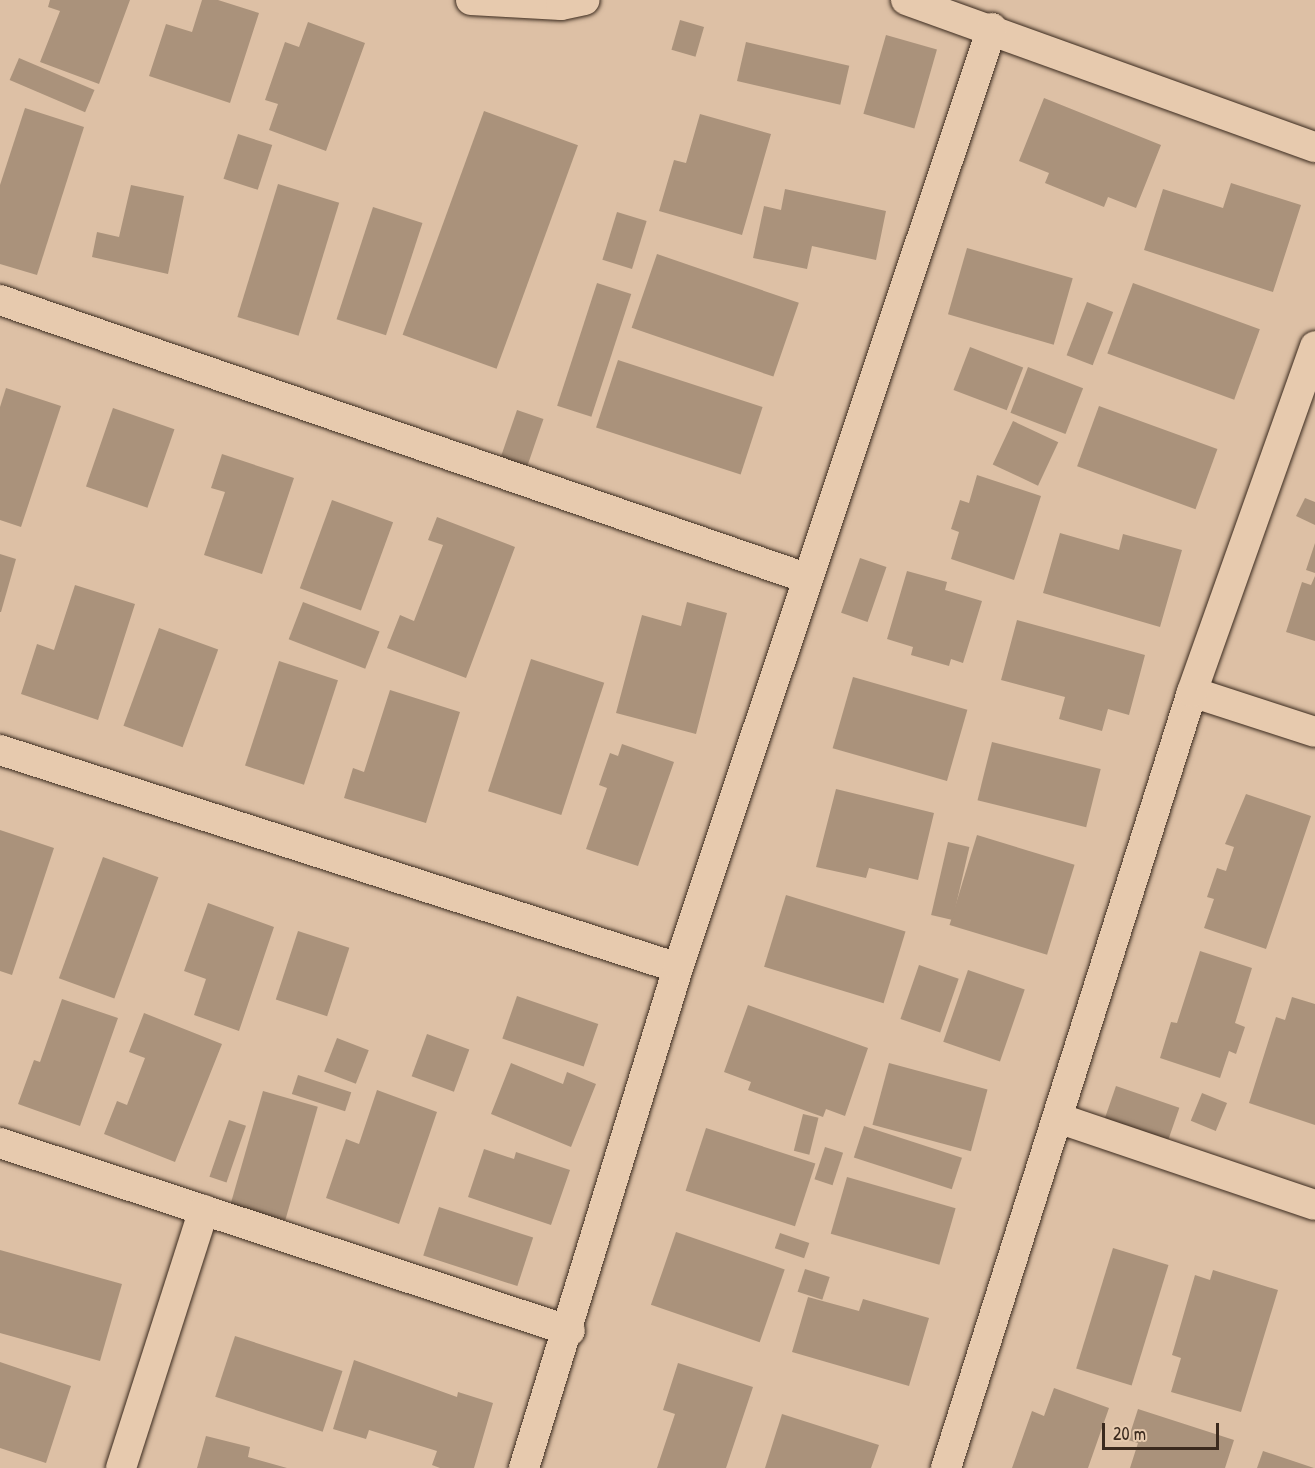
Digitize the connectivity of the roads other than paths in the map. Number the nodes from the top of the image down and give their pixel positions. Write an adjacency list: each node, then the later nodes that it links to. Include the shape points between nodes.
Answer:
1 (471, 0): 2 (street, via 561,5)
2 (584, 0)
3 (906, 0): 4 (street)
4 (992, 28): 5 (street); 8 (street)
5 (1315, 147)
6 (0, 300): 8 (street)
7 (1315, 346): 9 (street)
8 (806, 578): 12 (street)
9 (1192, 692): 10 (street); 13 (street)
10 (1315, 732)
11 (0, 750): 12 (street)
12 (678, 968): 17 (street)
13 (1058, 1118): 15 (street); 20 (street)
14 (0, 1143): 16 (street)
15 (1315, 1204)
16 (204, 1210): 17 (street); 18 (street)
17 (570, 1330): 19 (street)
18 (121, 1468)
19 (524, 1468)
20 (946, 1468)

